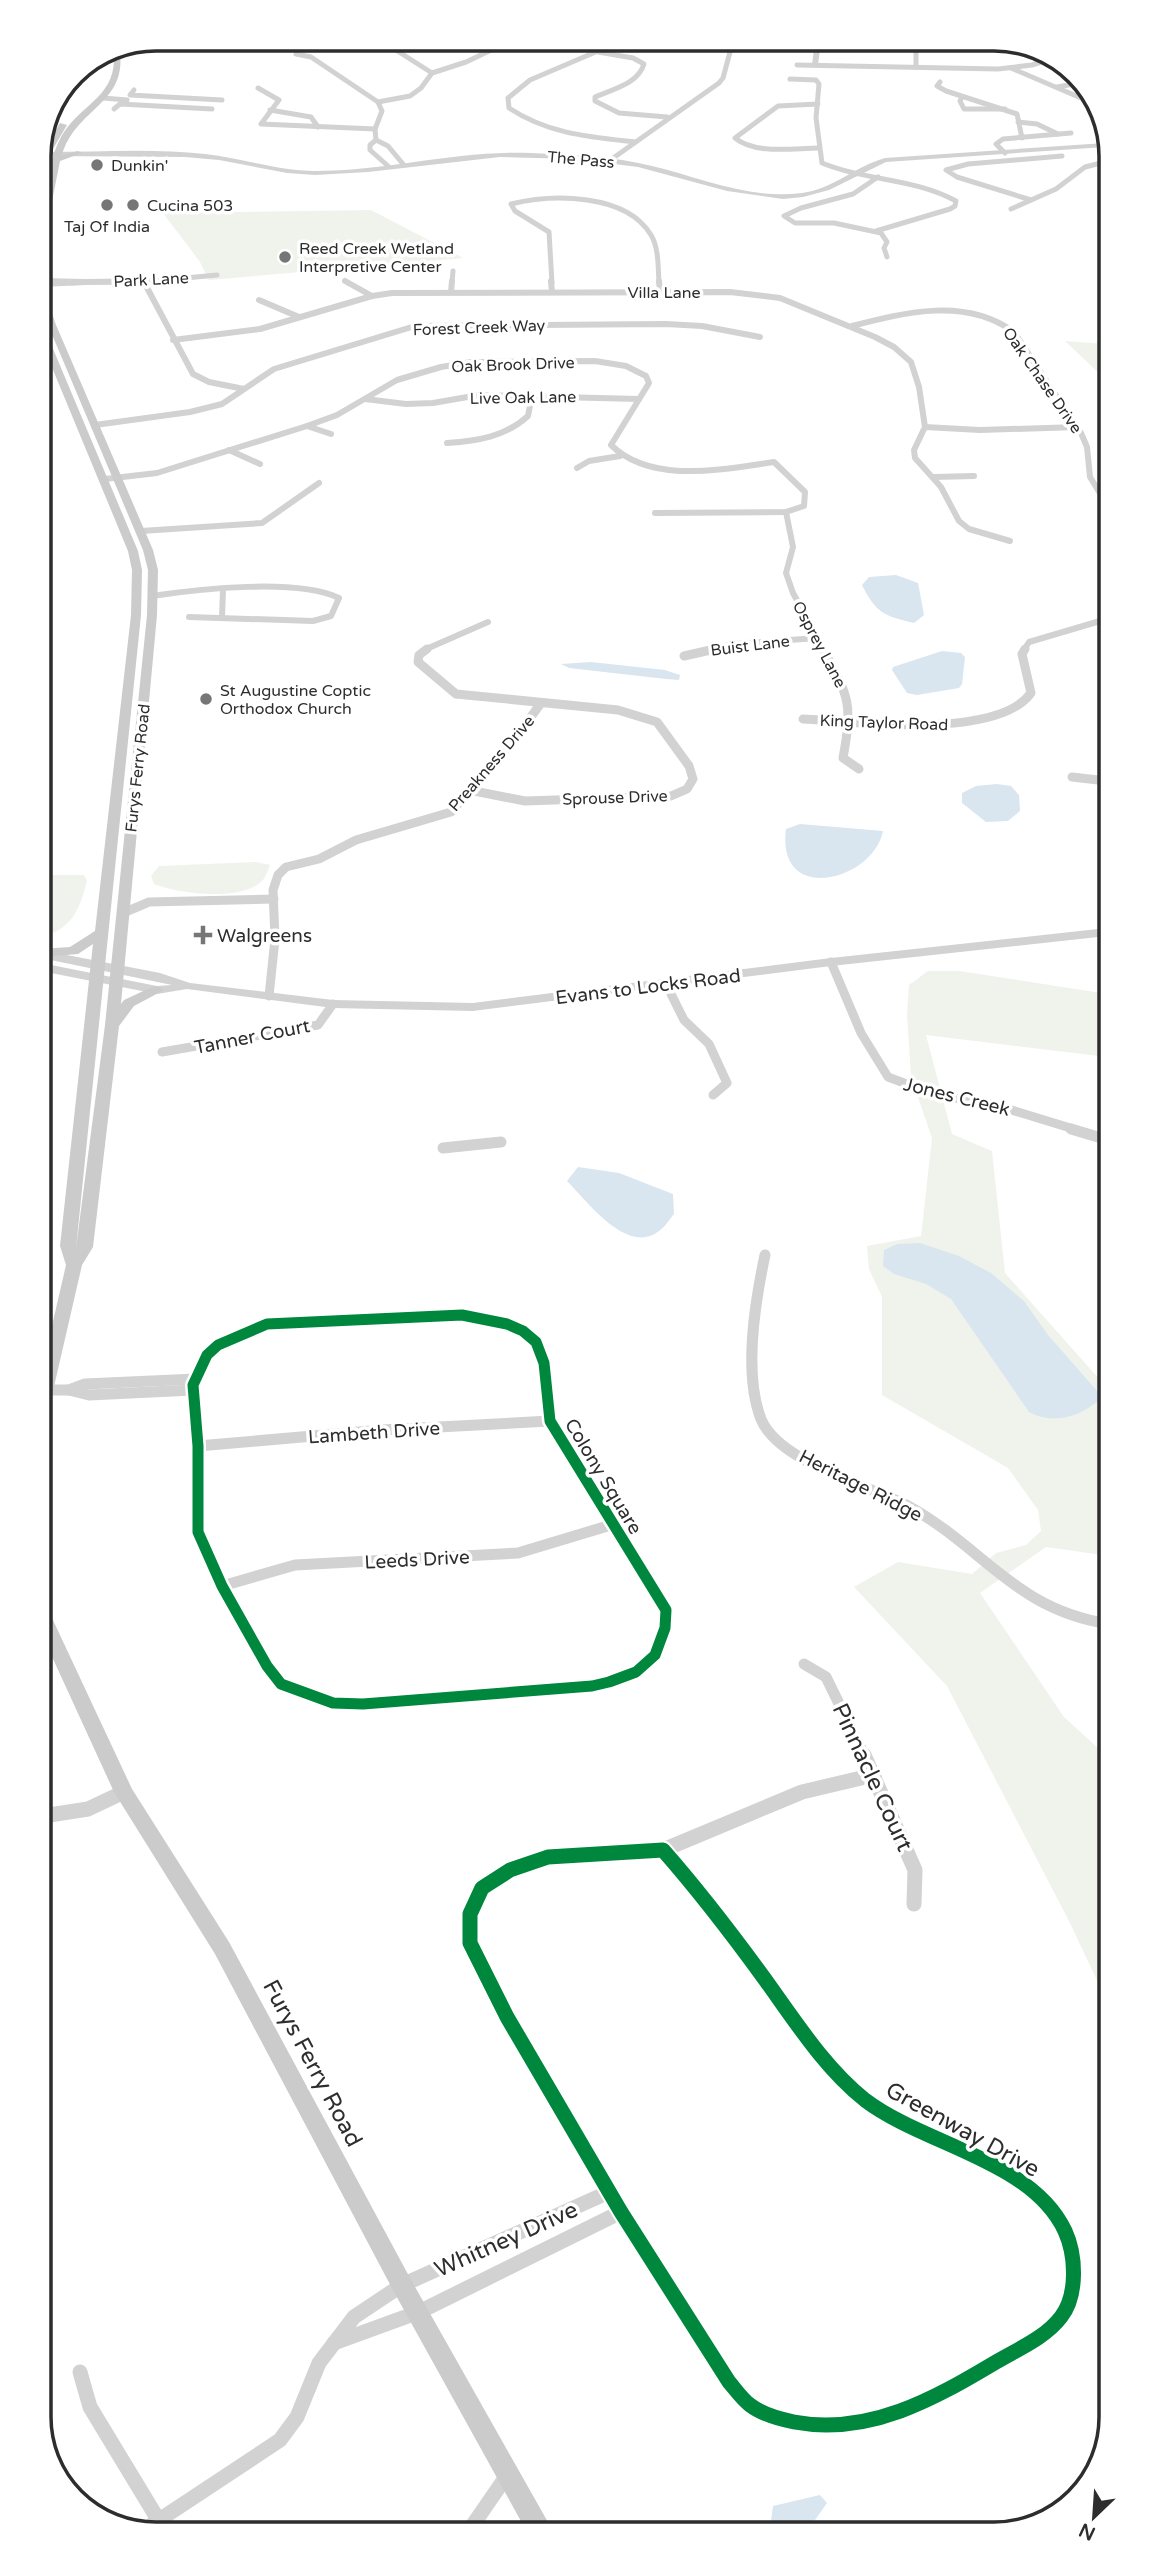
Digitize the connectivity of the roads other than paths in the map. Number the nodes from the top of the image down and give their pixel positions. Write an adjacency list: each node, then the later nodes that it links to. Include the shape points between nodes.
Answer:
1 (397, 51): 15 (street)
2 (489, 51): 15 (street)
3 (730, 51): 35 (street, via 719,83)
4 (817, 51): 12 (street)
5 (916, 51): 13 (street)
6 (596, 52): 35 (street, via 643,64 641,75 594,101 625,113); 43 (street, via 517,88 508,98 509,108 553,130)
7 (296, 54): 28 (street, via 311,57)
8 (118, 58): 23 (main road, via 117,80)
9 (1040, 61): 14 (street)
10 (109, 62): 44 (main road, via 106,80)
11 (797, 65): 12 (street)
12 (815, 65): 13 (street)
13 (916, 67): 14 (street)
14 (1011, 68): 19 (street)
15 (432, 73): 28 (street, via 415,95)
16 (790, 79): 29 (street, via 816,80)
17 (940, 82): 22 (street, via 937,86)
18 (1072, 84): 19 (street)
19 (1056, 87): 24 (street)
20 (258, 88): 34 (street, via 279,100)
21 (134, 90): 27 (street, via 130,95)
22 (962, 97): 33 (street); 33 (street, via 964,109)
23 (103, 98): 27 (street); 51 (main road, via 72,127)
24 (1082, 98)
25 (199, 99): 26 (street); 27 (street); 30 (street)
26 (222, 100)
27 (147, 101): 30 (street); 31 (street)
28 (378, 102): 38 (street, via 382,111)
29 (818, 104): 46 (street); 46 (street, via 778,106 734,138 757,147)
30 (191, 105): 32 (street)
31 (114, 109)
32 (212, 109)
33 (1008, 109): 36 (street, via 1017,114)
34 (270, 110): 37 (street, via 311,117); 37 (street, via 261,124)
35 (667, 117): 43 (street)
36 (1018, 122): 40 (street, via 1037,124); 41 (street)
37 (318, 127): 38 (street)
38 (375, 129): 42 (street)
39 (1072, 133): 40 (street)
40 (1058, 134): 41 (street)
41 (1022, 138): 50 (street, via 997,142)
42 (376, 140): 57 (street); 58 (street, via 370,150)
43 (635, 142): 54 (street)
44 (52, 143)
45 (1098, 146): 47 (street, The Pass)
46 (819, 148): 60 (street, via 822,163)
47 (1050, 149): 50 (street, The Pass); 52 (street)
48 (51, 153): 51 (street)
49 (78, 153): 51 (main road); 58 (street, The Pass, via 206,156 314,173)
50 (1005, 153): 60 (street, The Pass, via 885,160)
51 (59, 154): 62 (main road)
52 (1062, 156): 53 (street); 63 (street, via 946,170)
53 (1069, 160)
54 (609, 161): 57 (street, The Pass, via 524,155); 60 (street, The Pass, via 762,197 825,190)
55 (1078, 163): 59 (street)
56 (1099, 163): 59 (street)
57 (403, 164): 58 (street, The Pass)
58 (388, 166)
59 (1088, 166): 63 (street)
60 (856, 174): 61 (street)
61 (878, 177): 65 (street, via 946,195 956,203 950,209); 65 (street, via 853,194 784,216 795,223 834,223)
62 (51, 184)
63 (1031, 200): 64 (street)
64 (1011, 209)
65 (876, 232): 66 (street, via 887,242)
66 (887, 257)
67 (453, 271): 72 (street)
68 (217, 275): 70 (street, Park Lane)
69 (345, 281): 75 (street)
70 (144, 282): 71 (street, Park Lane); 81 (street)
71 (51, 283)
72 (451, 292): 73 (street, Villa Lane); 75 (street, Villa Lane)
73 (552, 292): 74 (street, Villa Lane); 74 (street, via 549,232 511,204 531,199 584,200 629,214 652,236)
74 (660, 292): 79 (street, Villa Lane, via 759,294)
75 (372, 296): 78 (street, Villa Lane)
76 (259, 300): 78 (street)
77 (51, 314): 87 (main road, Furys Ferry Road)
78 (299, 317): 81 (street, Villa Lane, via 246,331)
79 (852, 326): 89 (street, Villa Lane, via 894,347 911,362); 90 (street, Oak Chase Drive, via 902,314 937,312 984,315 1004,323)
80 (760, 337): 83 (street, Forest Creek Way, via 666,324 415,326 274,369)
81 (173, 340): 83 (street, via 193,374)
82 (51, 354): 100 (main road, Furys Ferry Road)
83 (244, 389): 87 (street, Forest Creek Way, via 222,404 190,412)
84 (532, 395): 85 (street, Live Oak Lane, via 479,395 406,404); 86 (street, Live Oak Lane); 92 (street, via 528,416 511,429)
85 (365, 399): 86 (street, Oak Brook Drive, via 397,380 441,367 471,362 581,361 637,370 649,383); 88 (street, Oak Brook Drive)
86 (639, 399): 94 (street, via 611,445)
87 (94, 423): 98 (main road, Furys Ferry Road)
88 (307, 426): 91 (street); 93 (street, Oak Brook Drive)
89 (925, 427): 90 (street); 99 (street, Villa Lane, via 914,450 922,467)
90 (1077, 427): 102 (street, Oak Chase Drive, via 1087,447 1090,477)
91 (331, 434)
92 (447, 443)
93 (229, 450): 95 (street); 98 (street, Oak Brook Drive, via 157,473)
94 (620, 456): 96 (street, via 589,461); 103 (street, via 684,471 774,462 805,492 804,506)
95 (260, 464)
96 (577, 468)
97 (974, 476): 99 (street)
98 (119, 477): 100 (street, Oak Brook Drive); 105 (main road, Furys Ferry Road)
99 (934, 477): 106 (street, Villa Lane, via 959,521 969,529)
100 (105, 479): 127 (main road, Furys Ferry Road, via 137,570 136,615)
101 (318, 483): 105 (street, via 262,523)
102 (1099, 492)
103 (786, 512): 104 (street); 113 (street, Osprey Lane, via 793,547 786,573)
104 (655, 513)
105 (141, 531): 108 (main road, Furys Ferry Road, via 153,570)
106 (1010, 541)
107 (223, 590): 108 (street); 110 (street); 110 (street, via 328,590 339,598 331,616 323,620)
108 (152, 596): 122 (main road, Furys Ferry Road)
109 (190, 617): 110 (street)
110 (222, 618)
111 (1099, 621): 117 (street, King Taylor Road, via 1029,642 1021,654 1031,694 1011,709 956,725)
112 (488, 622): 115 (street, Sprouse Drive, via 426,649 418,662 456,694)
113 (817, 638): 114 (street, Buist Lane, via 734,644); 117 (street, Osprey Lane, via 846,692)
114 (684, 656)
115 (541, 703): 121 (street, Preakness Drive); 121 (street, Sprouse Drive, via 618,710 657,722 679,750 693,779 687,789 671,796 525,801)
116 (803, 719): 117 (street, King Taylor Road)
117 (850, 721): 118 (street, Osprey Lane, via 843,758)
118 (859, 769)
119 (1072, 778): 120 (street)
120 (1099, 780)
121 (469, 790): 123 (street, Preakness Drive, via 443,816 356,840 319,859 286,867 278,875)
122 (124, 891): 124 (street); 125 (main road, Furys Ferry Road)
123 (274, 899): 124 (street); 137 (street, Preakness Drive)
124 (149, 902): 125 (street)
125 (123, 913): 133 (main road, Furys Ferry Road)
126 (1099, 933): 130 (street, Evans to Locks Road)
127 (100, 934): 128 (main road, via 72,951); 132 (main road, Furys Ferry Road)
128 (51, 953)
129 (51, 957): 132 (street, Evans to Locks Road)
130 (831, 962): 134 (street, Evans to Locks Road); 142 (street, Jones Creek, via 861,1033 888,1077 936,1095 992,1104)
131 (51, 968): 132 (street, Evans to Locks Road)
132 (96, 972): 133 (street, Evans to Locks Road); 146 (main road, Furys Ferry Road, via 68,1246)
133 (117, 976): 135 (street, Evans to Locks Road, via 160,977); 136 (street, Evans to Locks Road); 139 (main road, Furys Ferry Road)
134 (666, 985): 138 (street, Evans to Locks Road, via 473,1007); 141 (street, via 684,1020 709,1044 727,1083)
135 (188, 986): 136 (street, Evans to Locks Road); 137 (street, Evans to Locks Road)
136 (157, 990): 139 (main road, via 129,1003)
137 (269, 996): 138 (street, Evans to Locks Road)
138 (333, 1004): 140 (street, Tanner Court, via 318,1025 311,1027)
139 (112, 1025): 146 (main road, Furys Ferry Road, via 85,1247)
140 (162, 1052)
141 (713, 1096)
142 (1099, 1137)
143 (501, 1142): 144 (street)
144 (443, 1148)
145 (765, 1255): 154 (street, Heritage Ridge, via 754,1313 755,1388 762,1420 779,1442 945,1529 1037,1602)
146 (74, 1265): 147 (main road, Furys Ferry Road)
147 (51, 1361)
148 (194, 1385): 149 (street, via 89,1395 69,1390); 150 (street, Colony Square, via 206,1355 233,1336 267,1324 462,1315 507,1325 536,1342 544,1363); 151 (street, Colony Square)
149 (51, 1393)
150 (550, 1421): 151 (street, Lambeth Drive); 152 (street, Colony Square)
151 (198, 1446): 153 (street, Colony Square, via 198,1532)
152 (611, 1525): 153 (street, Leeds Drive, via 518,1553 295,1565); 153 (street, Colony Square, via 666,1610 666,1630 646,1667 621,1681 592,1686 332,1703 281,1684)
153 (222, 1586)
154 (1099, 1622)
155 (51, 1635): 158 (main road, Furys Ferry Road)
156 (804, 1664): 157 (street, Pinnacle Court, via 826,1677)
157 (874, 1775): 160 (street, Greenway Drive, via 802,1792); 161 (street, Pinnacle Court, via 915,1870)
158 (124, 1792): 159 (street, via 88,1808); 164 (main road, Furys Ferry Road, via 222,1948)
159 (51, 1815)
160 (663, 1850): 162 (street, Greenway Drive, via 535,1861 509,1870 482,1888 470,1914 470,1943 500,2005); 163 (street, Greenway Drive, via 711,1906 835,2074 883,2113 1022,2181 1044,2202 1064,2228 1072,2289 1062,2316 1044,2333 947,2392 866,2424 804,2426 748,2404 729,2382)
161 (914, 1904)
162 (609, 2192): 163 (street, Greenway Drive); 164 (street, Whitney Drive)
163 (621, 2212): 165 (street, Whitney Drive)
164 (402, 2285): 165 (main road, Furys Ferry Road); 166 (street, Whitney Drive, via 354,2317)
165 (419, 2312): 166 (street, Whitney Drive); 168 (main road, Furys Ferry Road)
166 (334, 2344): 169 (street, Whitney Drive, via 318,2363 296,2417 280,2440)
167 (80, 2372): 169 (street, via 90,2407)
168 (509, 2473): 170 (street); 171 (main road, Furys Ferry Road)
169 (159, 2521)
170 (476, 2522)
171 (536, 2522)

